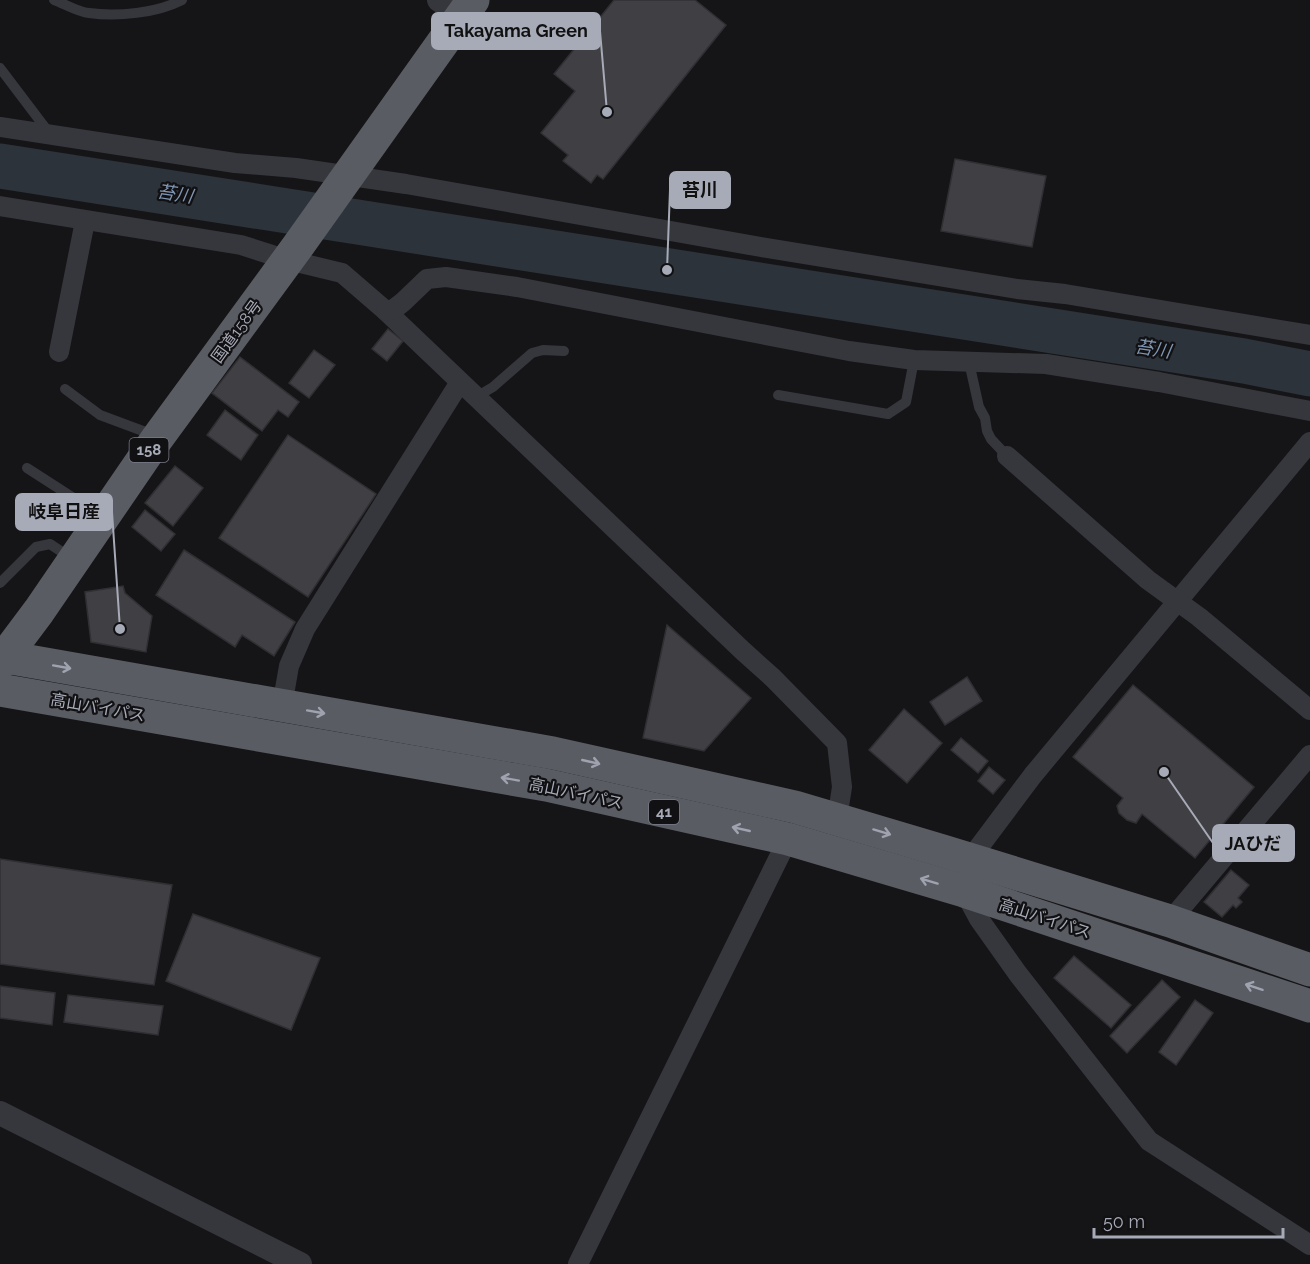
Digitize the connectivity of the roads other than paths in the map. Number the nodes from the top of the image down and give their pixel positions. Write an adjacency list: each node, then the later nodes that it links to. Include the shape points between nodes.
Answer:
1 (54, 0): 2 (lane, via 88,13 132,13)
2 (182, 0)
3 (458, 5): 7 (highway, 国道158号 / 158)
4 (0, 69): 6 (lane)
5 (0, 127): 6 (street)
6 (50, 134): 7 (street, via 235,163 296,168)
7 (343, 182): 10 (highway, 国道158号 / 158); 12 (street, via 406,184 750,245)
8 (0, 206): 9 (street)
9 (85, 221): 10 (street); 14 (street)
10 (293, 253): 11 (street, via 342,273); 22 (highway, 国道158号 / 158)
11 (386, 311): 15 (street, via 394,309 428,279 446,277); 17 (street)
12 (1310, 335)
13 (564, 351): 20 (lane, via 532,353)
14 (59, 352)
15 (914, 360): 16 (street); 19 (lane, via 906,402 888,414)
16 (969, 362): 21 (street, via 1046,364); 24 (lane, via 987,431)
17 (460, 382): 20 (street); 32 (street, via 305,629 289,666)
18 (65, 389): 22 (lane, via 100,415)
19 (778, 395)
20 (476, 397): 35 (street, via 837,743 842,787)
21 (1310, 411)
22 (156, 440): 26 (highway, 国道158号 / 158)
23 (1310, 442): 29 (street)
24 (1007, 456): 29 (street, via 1148,580)
25 (27, 468): 26 (lane)
26 (103, 517): 27 (highway, 国道158号 / 158)
27 (74, 560): 28 (lane, via 50,544 36,547); 30 (highway, 国道158号 / 158)
28 (0, 583)
29 (1177, 600): 33 (street); 37 (street, via 1033,775)
30 (2, 659): 32 (highway, 高山バイパス / 41, one-way to 32)
31 (0, 690): 36 (highway, 高山バイパス / 41, one-way to 31, via 546,785)
32 (282, 705): 35 (highway, 高山バイパス / 41, one-way to 35, via 553,753)
33 (1310, 710)
34 (1310, 756): 39 (street)
35 (837, 819): 37 (highway, 高山バイパス / 41, one-way to 37)
36 (788, 840): 38 (highway, 高山バイパス / 41, one-way to 36); 45 (street)
37 (970, 859): 38 (street); 39 (highway, 高山バイパス / 41)
38 (964, 891): 41 (highway, 高山バイパス / 41, one-way to 38); 43 (street, via 1018,974 1149,1141)
39 (1170, 921): 40 (highway, 高山バイパス / 41)
40 (1310, 969)
41 (1310, 1005)
42 (0, 1113): 44 (street)
43 (1310, 1245)
44 (288, 1261)
45 (578, 1264)

